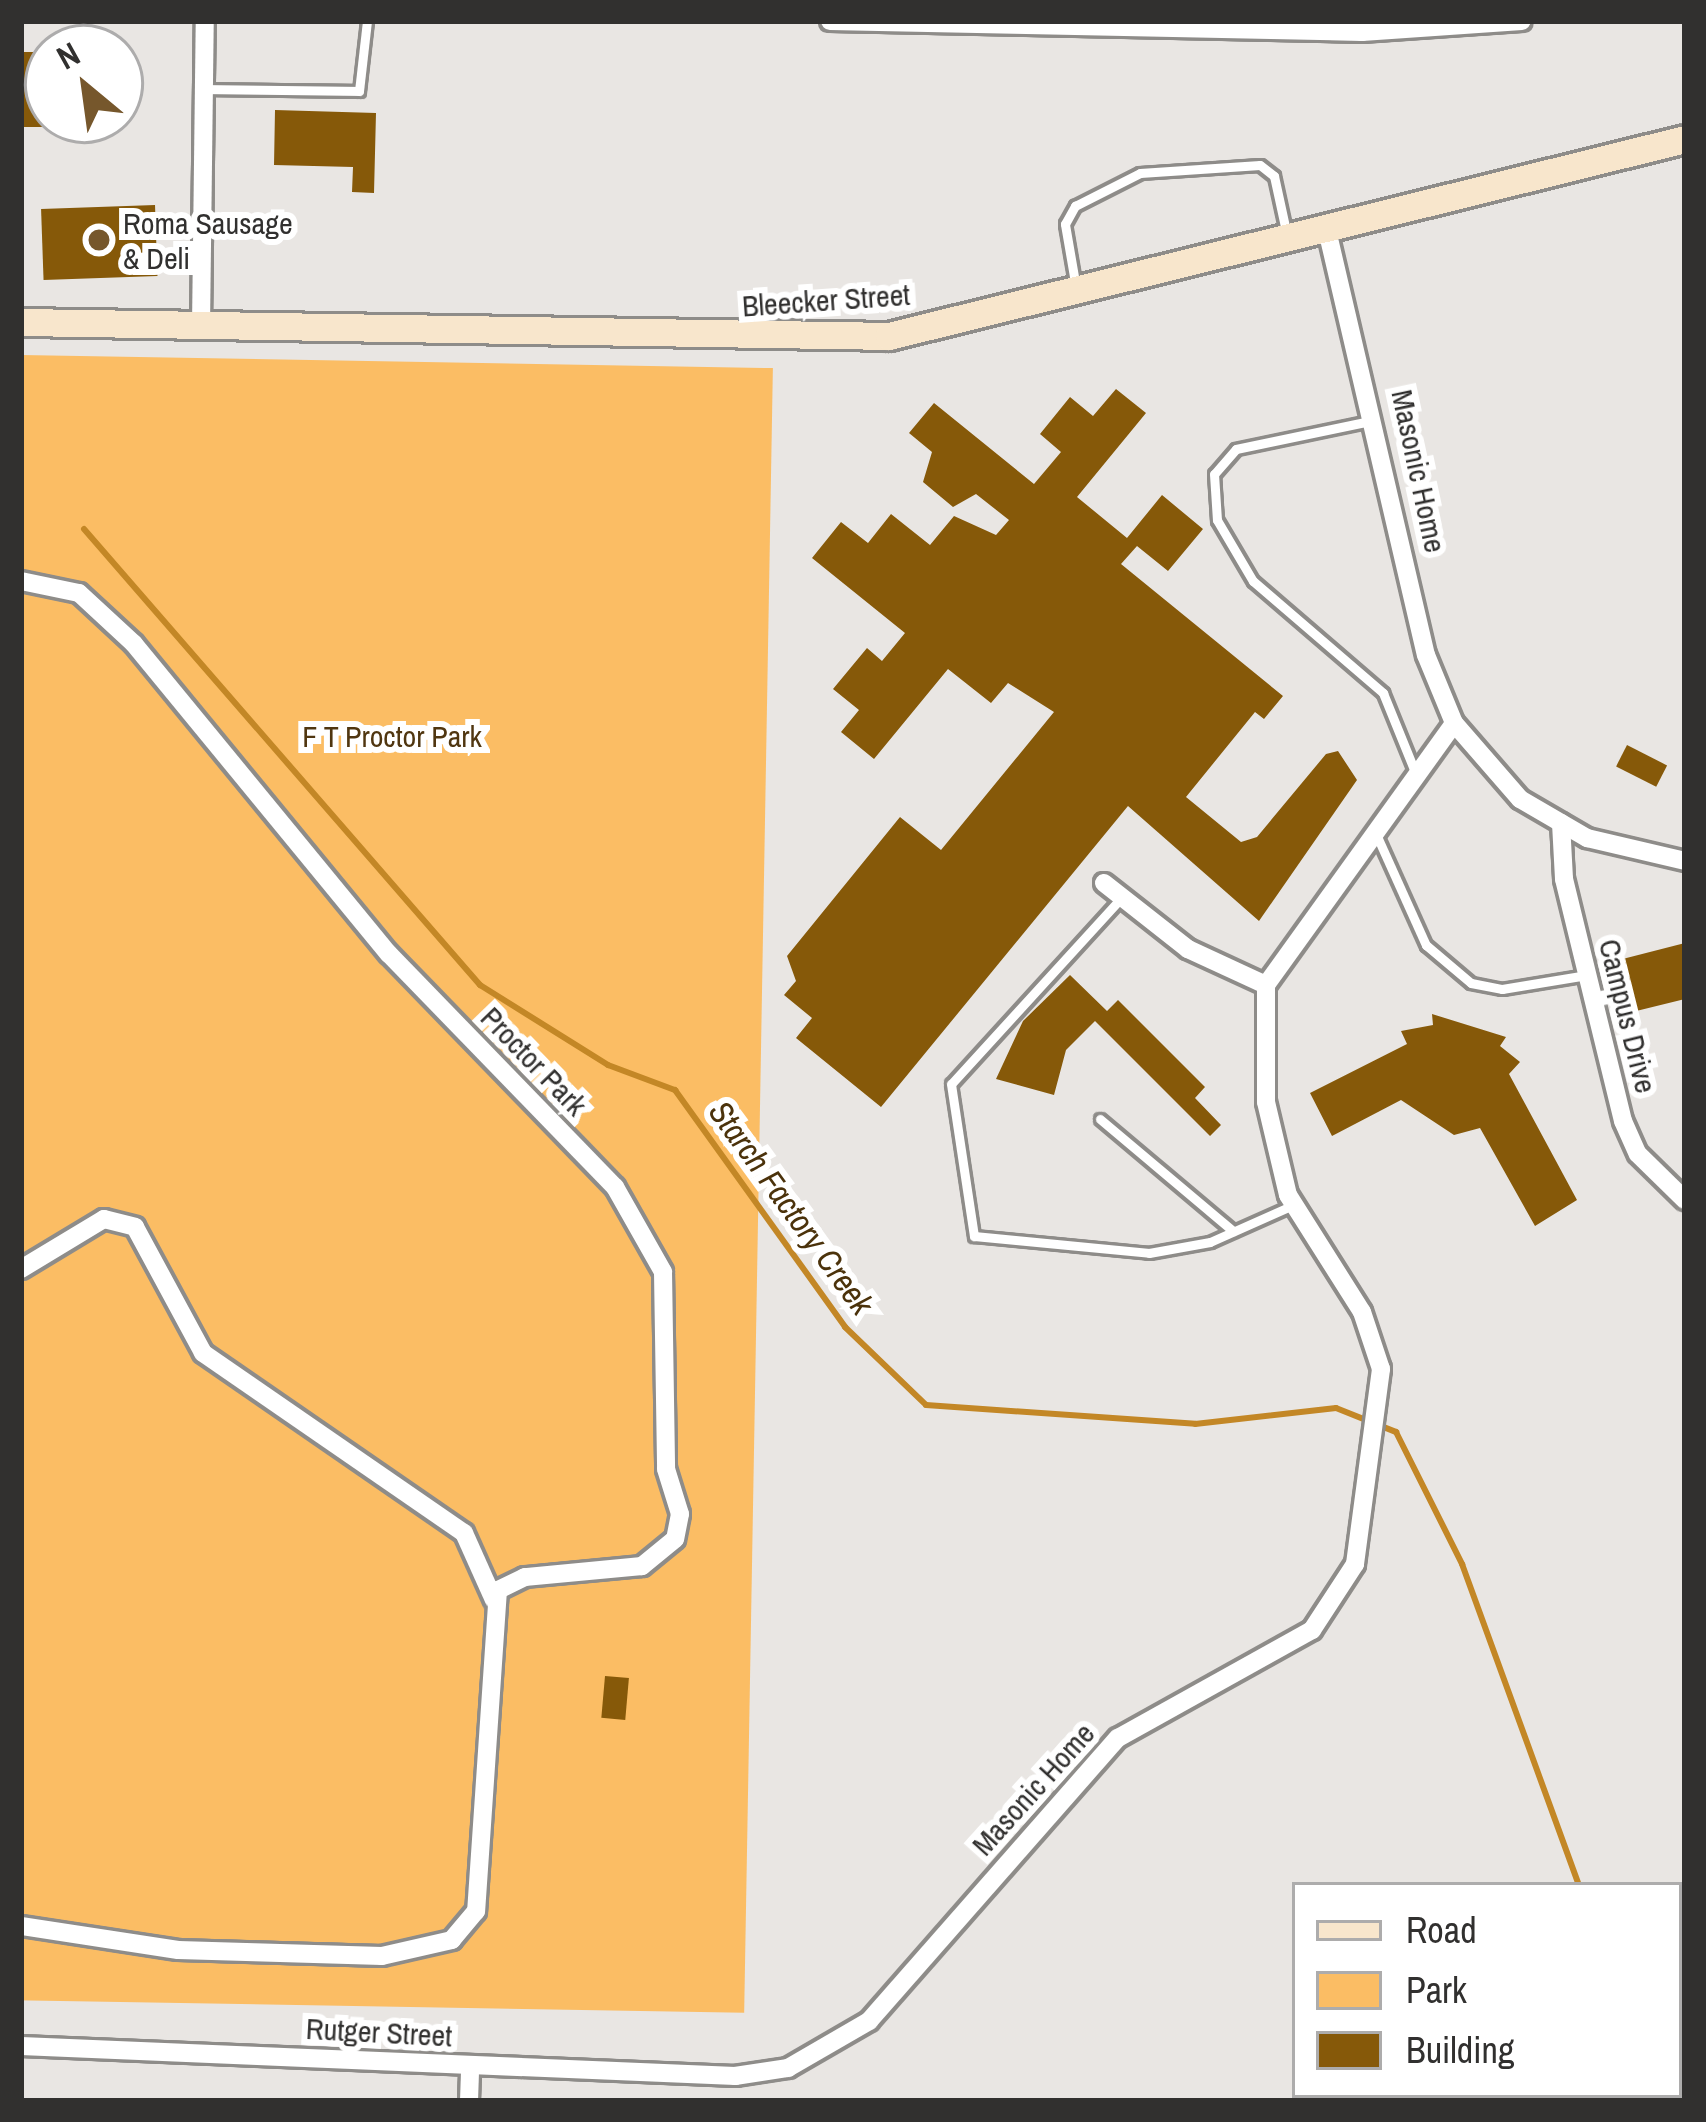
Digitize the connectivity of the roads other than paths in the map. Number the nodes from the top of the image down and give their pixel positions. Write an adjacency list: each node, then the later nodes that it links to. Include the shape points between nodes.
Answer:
1 (206, 21): 6 (street)
2 (368, 21): 6 (lane, via 359,91)
3 (830, 21): 5 (street)
4 (1516, 22): 5 (street)
5 (1235, 25)
6 (204, 89): 12 (street)
7 (1685, 139): 8 (street, Bleecker Street)
8 (1328, 230): 9 (street, Bleecker Street); 13 (street, Masonic Home)
9 (1288, 240): 10 (street, Bleecker Street); 10 (lane, via 1274,176 1260,165 1139,173 1091,190 1064,224)
10 (1077, 293): 12 (street, Bleecker Street, via 889,336 799,342)
11 (21, 322): 12 (street, Bleecker Street)
12 (201, 327)
13 (1378, 419): 15 (street, Masonic Home, via 1426,656); 16 (lane, via 1222,458 1217,520 1267,592 1383,693)
14 (21, 581): 29 (street, Proctor Park, via 79,593 134,644 389,954 615,1186 648,1237 668,1300 674,1539 642,1566 525,1577)
15 (1454, 724): 16 (street); 17 (street, Masonic Home, via 1495,777)
16 (1418, 777): 18 (street)
17 (1562, 824): 19 (street, Masonic Home); 22 (street, Campus Drive)
18 (1376, 834): 22 (lane, via 1426,946 1472,982 1502,989); 23 (street)
19 (1685, 861)
20 (1105, 883): 21 (street)
21 (1122, 897): 23 (street, via 1208,961); 27 (lane, via 950,1084 974,1236 1149,1253)
22 (1587, 975): 25 (street, Campus Drive, via 1623,1121 1638,1154)
23 (1266, 985): 26 (street, Masonic Home, via 1266,1102)
24 (1100, 1119): 27 (lane)
25 (1685, 1200)
26 (1293, 1205): 27 (lane); 33 (street, Masonic Home, via 1362,1312 1381,1370 1372,1495 1334,1604 1289,1649 1118,1738 869,2021 788,2068)
27 (1233, 1232)
28 (21, 1269): 29 (street, via 104,1219 135,1228 203,1353 464,1533)
29 (494, 1600): 30 (street, via 476,1911 452,1940 382,1956 200,1951)
30 (21, 1926)
31 (21, 2045): 32 (street, Rutger Street)
32 (470, 2066): 33 (street, Rutger Street); 34 (street)
33 (735, 2077)
34 (469, 2101)

